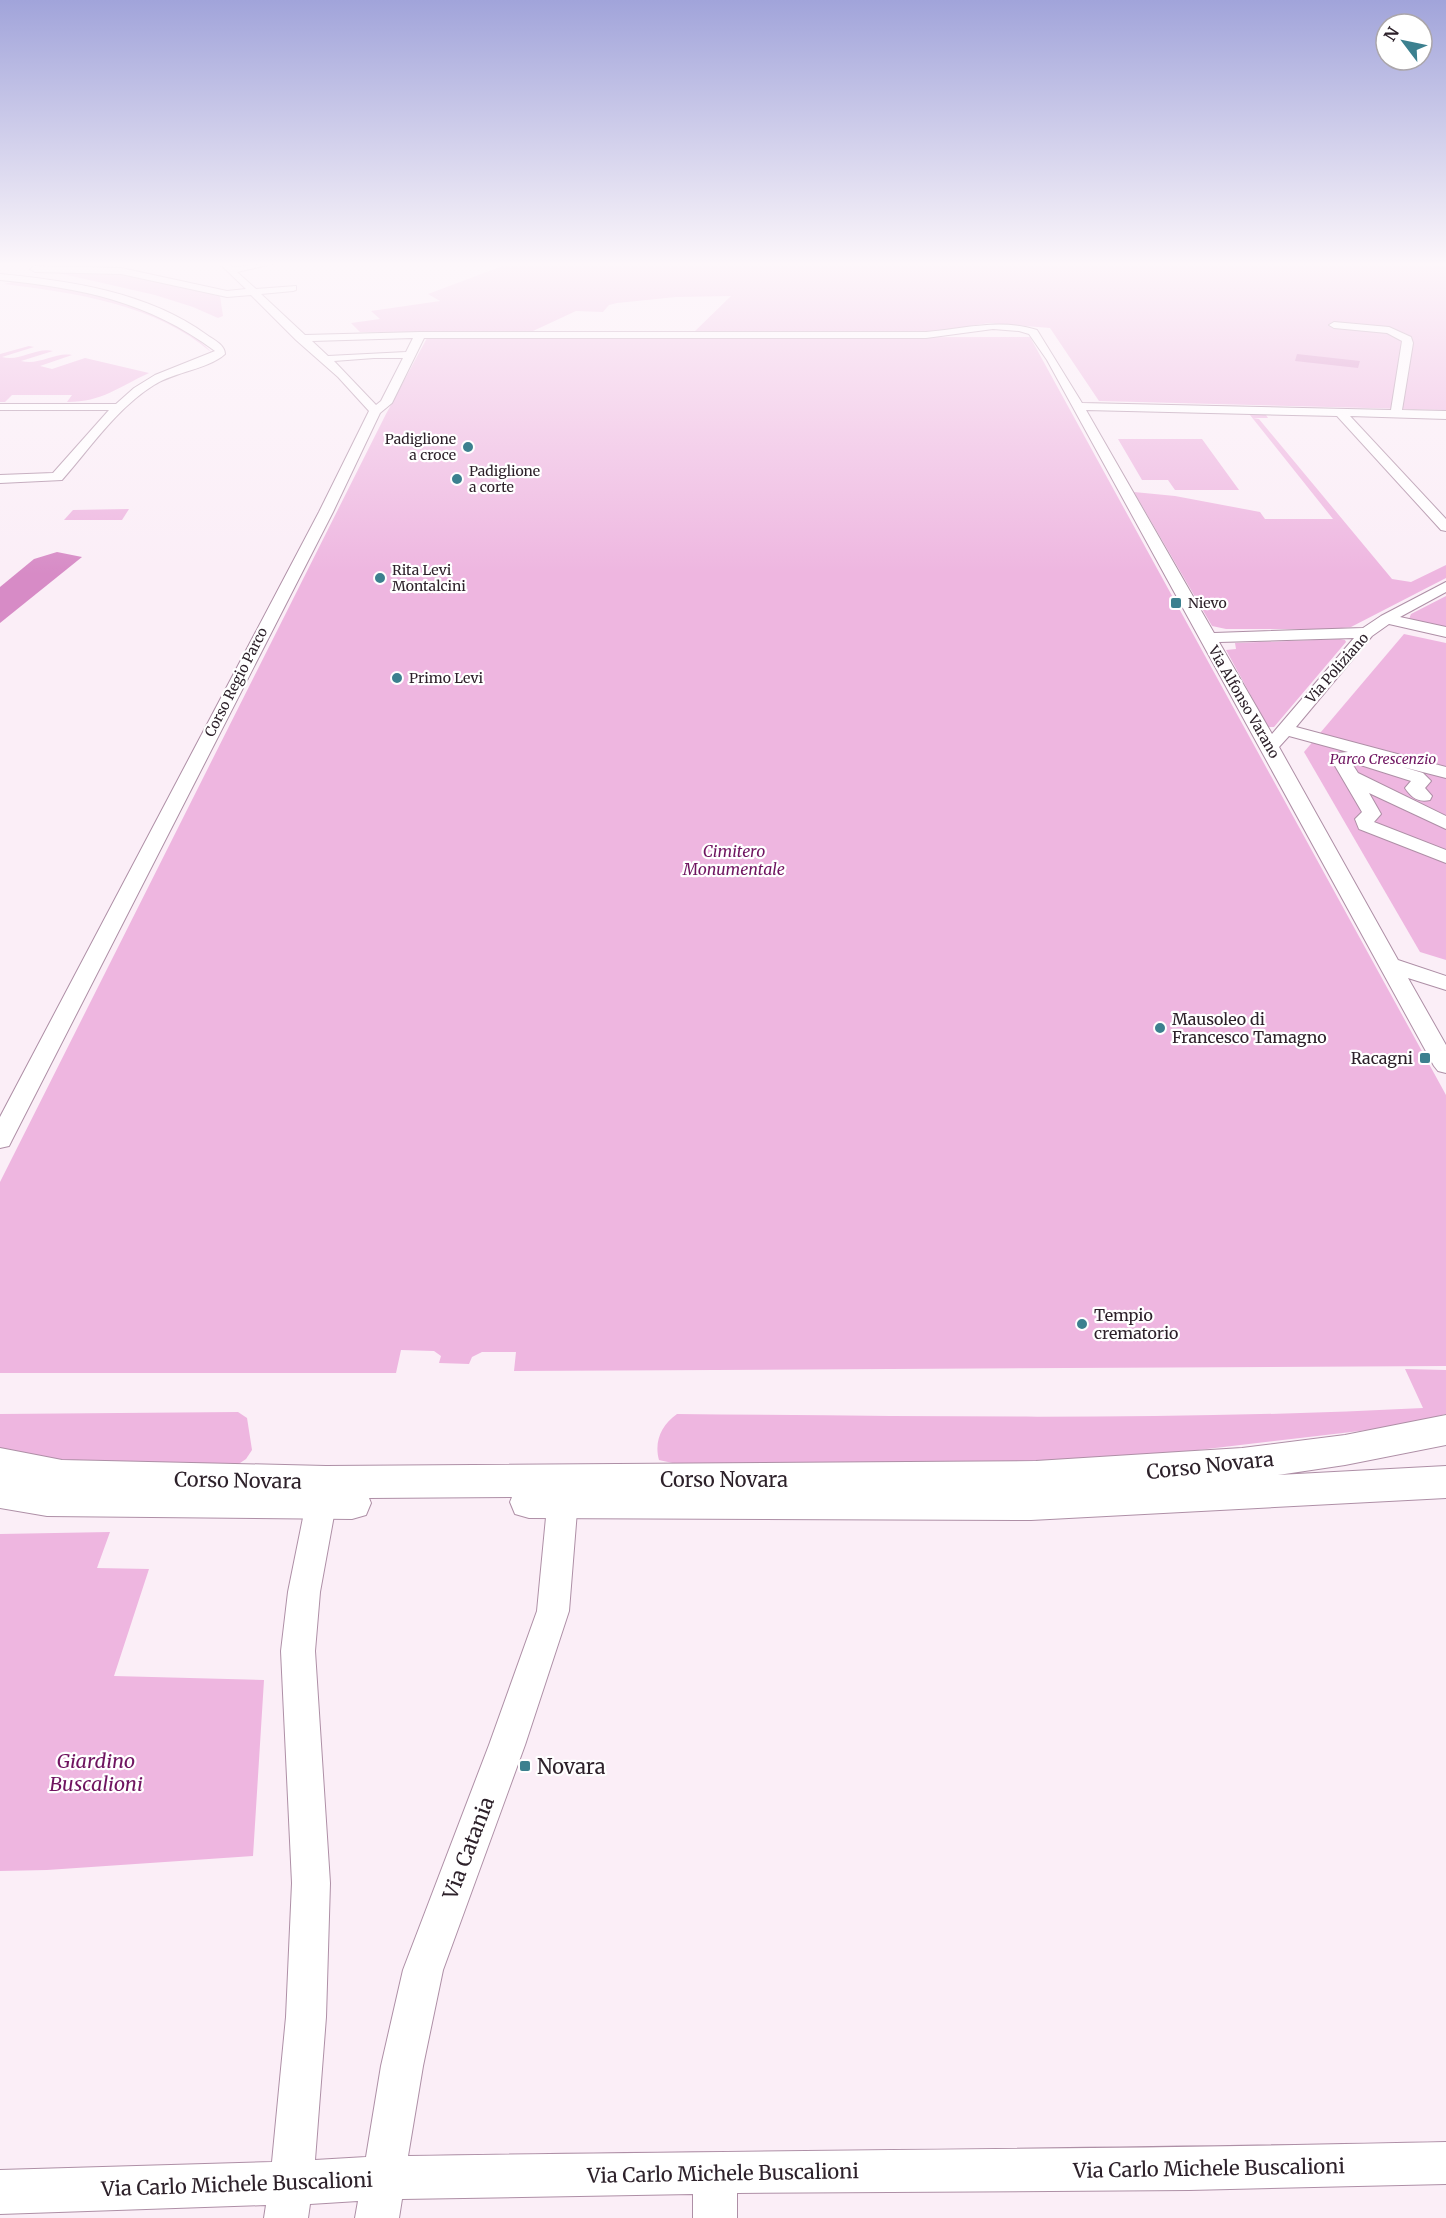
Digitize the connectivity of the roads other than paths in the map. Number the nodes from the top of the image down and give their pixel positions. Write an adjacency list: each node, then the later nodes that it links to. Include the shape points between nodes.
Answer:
1 (186, 368): 8 (street, via 150,382)
2 (333, 368): 9 (street)
3 (404, 368): 9 (street, Corso Regio Parco, via 386,403)
4 (1056, 368): 6 (street, Via Alfonso Varano)
5 (1404, 368): 11 (street)
6 (1077, 406): 10 (street); 20 (street, Via Alfonso Varano)
7 (0, 407): 8 (street)
8 (121, 407): 13 (street)
9 (375, 411): 34 (street, Corso Regio Parco)
10 (1341, 413): 11 (street); 15 (street)
11 (1396, 414): 12 (street)
12 (1445, 417)
13 (71, 462): 14 (street); 14 (street, via 57,477)
14 (0, 478)
15 (1446, 526)
16 (1446, 586): 17 (street, Via Poliziano)
17 (1386, 619): 18 (street); 19 (street, Via Poliziano)
18 (1446, 632)
19 (1367, 633): 20 (street); 21 (street, Via Poliziano)
20 (1208, 638): 22 (street, Via Alfonso Varano)
21 (1284, 729): 22 (street, Via Poliziano); 23 (street)
22 (1270, 747): 31 (street, Via Alfonso Varano)
23 (1446, 773)
24 (1351, 777): 25 (street, via 1342,757 1417,777 1422,781 1414,788); 26 (street); 27 (street)
25 (1422, 796): 26 (street); 28 (street)
26 (1402, 802): 27 (street); 29 (street)
27 (1371, 810): 30 (street, via 1371,816 1363,821 1366,825)
28 (1446, 817)
29 (1446, 823)
30 (1446, 858)
31 (1391, 965): 32 (street); 33 (street, Via Alfonso Varano)
32 (1446, 983)
33 (1446, 1066)
34 (0, 1140)
35 (1446, 1430): 38 (main road, Corso Novara, via 1348,1450 1124,1474 620,1478)
36 (0, 1464): 40 (main road, Corso Novara, via 62,1476)
37 (1446, 1482): 38 (main road, Corso Novara, via 1031,1504)
38 (563, 1491): 40 (main road, Corso Novara); 46 (street, Via Catania, via 553,1611 423,1970)
39 (0, 1492): 42 (main road, Corso Novara)
40 (323, 1493): 42 (main road, Corso Novara); 47 (street, via 304,1592 298,1651 311,1883 306,2017)
41 (0, 1500): 42 (street, Corso Novara)
42 (47, 1500)
43 (1446, 2163): 44 (street, Via Carlo Michele Buscalioni)
44 (715, 2172): 46 (street, Via Carlo Michele Buscalioni); 48 (street)
45 (0, 2192): 47 (street, Via Carlo Michele Buscalioni)
46 (380, 2198): 47 (street, Via Carlo Michele Buscalioni)
47 (289, 2201)
48 (715, 2218)

